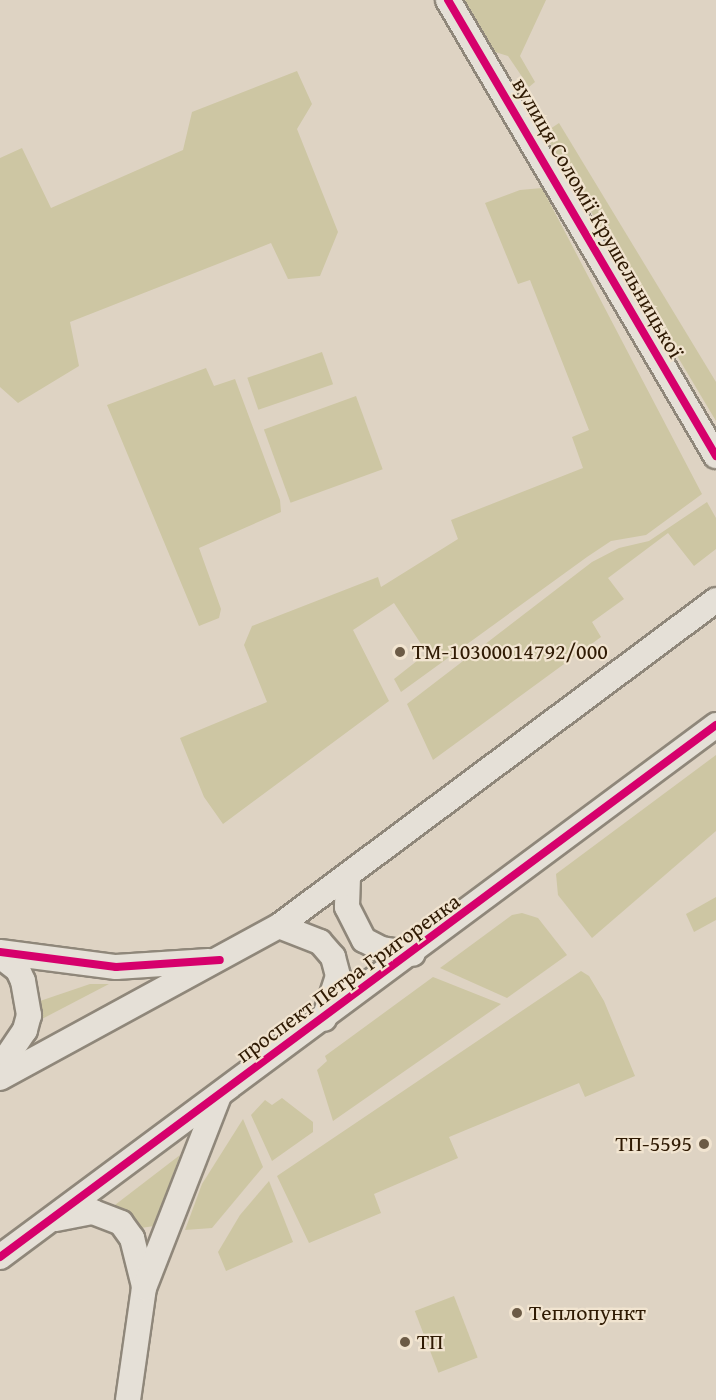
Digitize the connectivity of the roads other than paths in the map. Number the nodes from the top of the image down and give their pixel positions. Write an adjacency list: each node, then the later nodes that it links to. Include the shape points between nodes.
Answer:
1 (448, 0): 2 (street, вулиця Соломії Крушельницької)
2 (716, 456)
3 (716, 600): 5 (street)
4 (716, 725): 8 (street, проспект Петра Григоренка)
5 (348, 877): 6 (street); 8 (street, via 347,907 364,940 382,949)
6 (279, 926): 9 (street); 10 (street, via 320,942 333,957 338,975)
7 (0, 954): 9 (street, via 116,967); 11 (street, via 18,970 29,1015 25,1030)
8 (413, 954): 10 (street, проспект Петра Григоренка)
9 (220, 960): 12 (street)
10 (324, 1019): 13 (street, проспект Петра Григоренка)
11 (0, 1067)
12 (0, 1078)
13 (219, 1096): 14 (street, проспект Петра Григоренка); 16 (street)
14 (48, 1221): 15 (street, проспект Петра Григоренка); 16 (street, via 93,1212 121,1223 132,1238)
15 (0, 1257)
16 (144, 1288): 17 (street)
17 (128, 1400)

